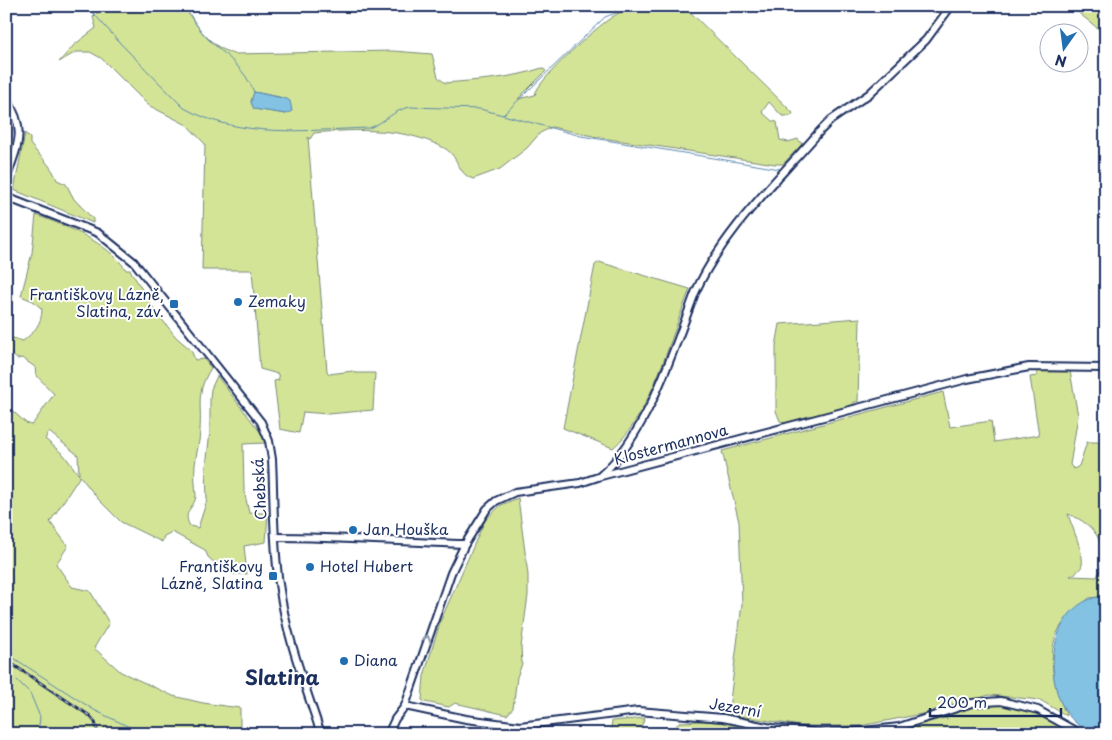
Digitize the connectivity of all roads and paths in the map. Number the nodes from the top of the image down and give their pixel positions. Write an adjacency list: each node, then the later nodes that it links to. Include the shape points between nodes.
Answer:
1 (951, 6): 6 (street, via 926,40 869,94 820,131 719,250 694,293 646,414 619,455)
2 (6, 98): 3 (street, via 14,110 20,130)
3 (6, 180)
4 (6, 197): 7 (street, Chebská, via 98,233 134,262 242,396 266,432 272,459)
5 (1106, 368): 6 (street, Klostermannova, via 1028,367 967,379)
6 (600, 476): 8 (street, Klostermannova, via 580,483 533,489 505,497 487,509)
7 (275, 537): 8 (street, via 338,536 375,541); 10 (street, Chebská, via 282,606 297,664)
8 (465, 544): 9 (street, Klostermannova, one-way to 8, via 444,590)
9 (405, 706): 11 (street, Klostermannova); 12 (street, Jezerní, via 520,726 638,710 724,718 772,728 822,733 899,727 972,703 1001,701 1038,710)
10 (321, 734)
11 (388, 734)
12 (1081, 734)

